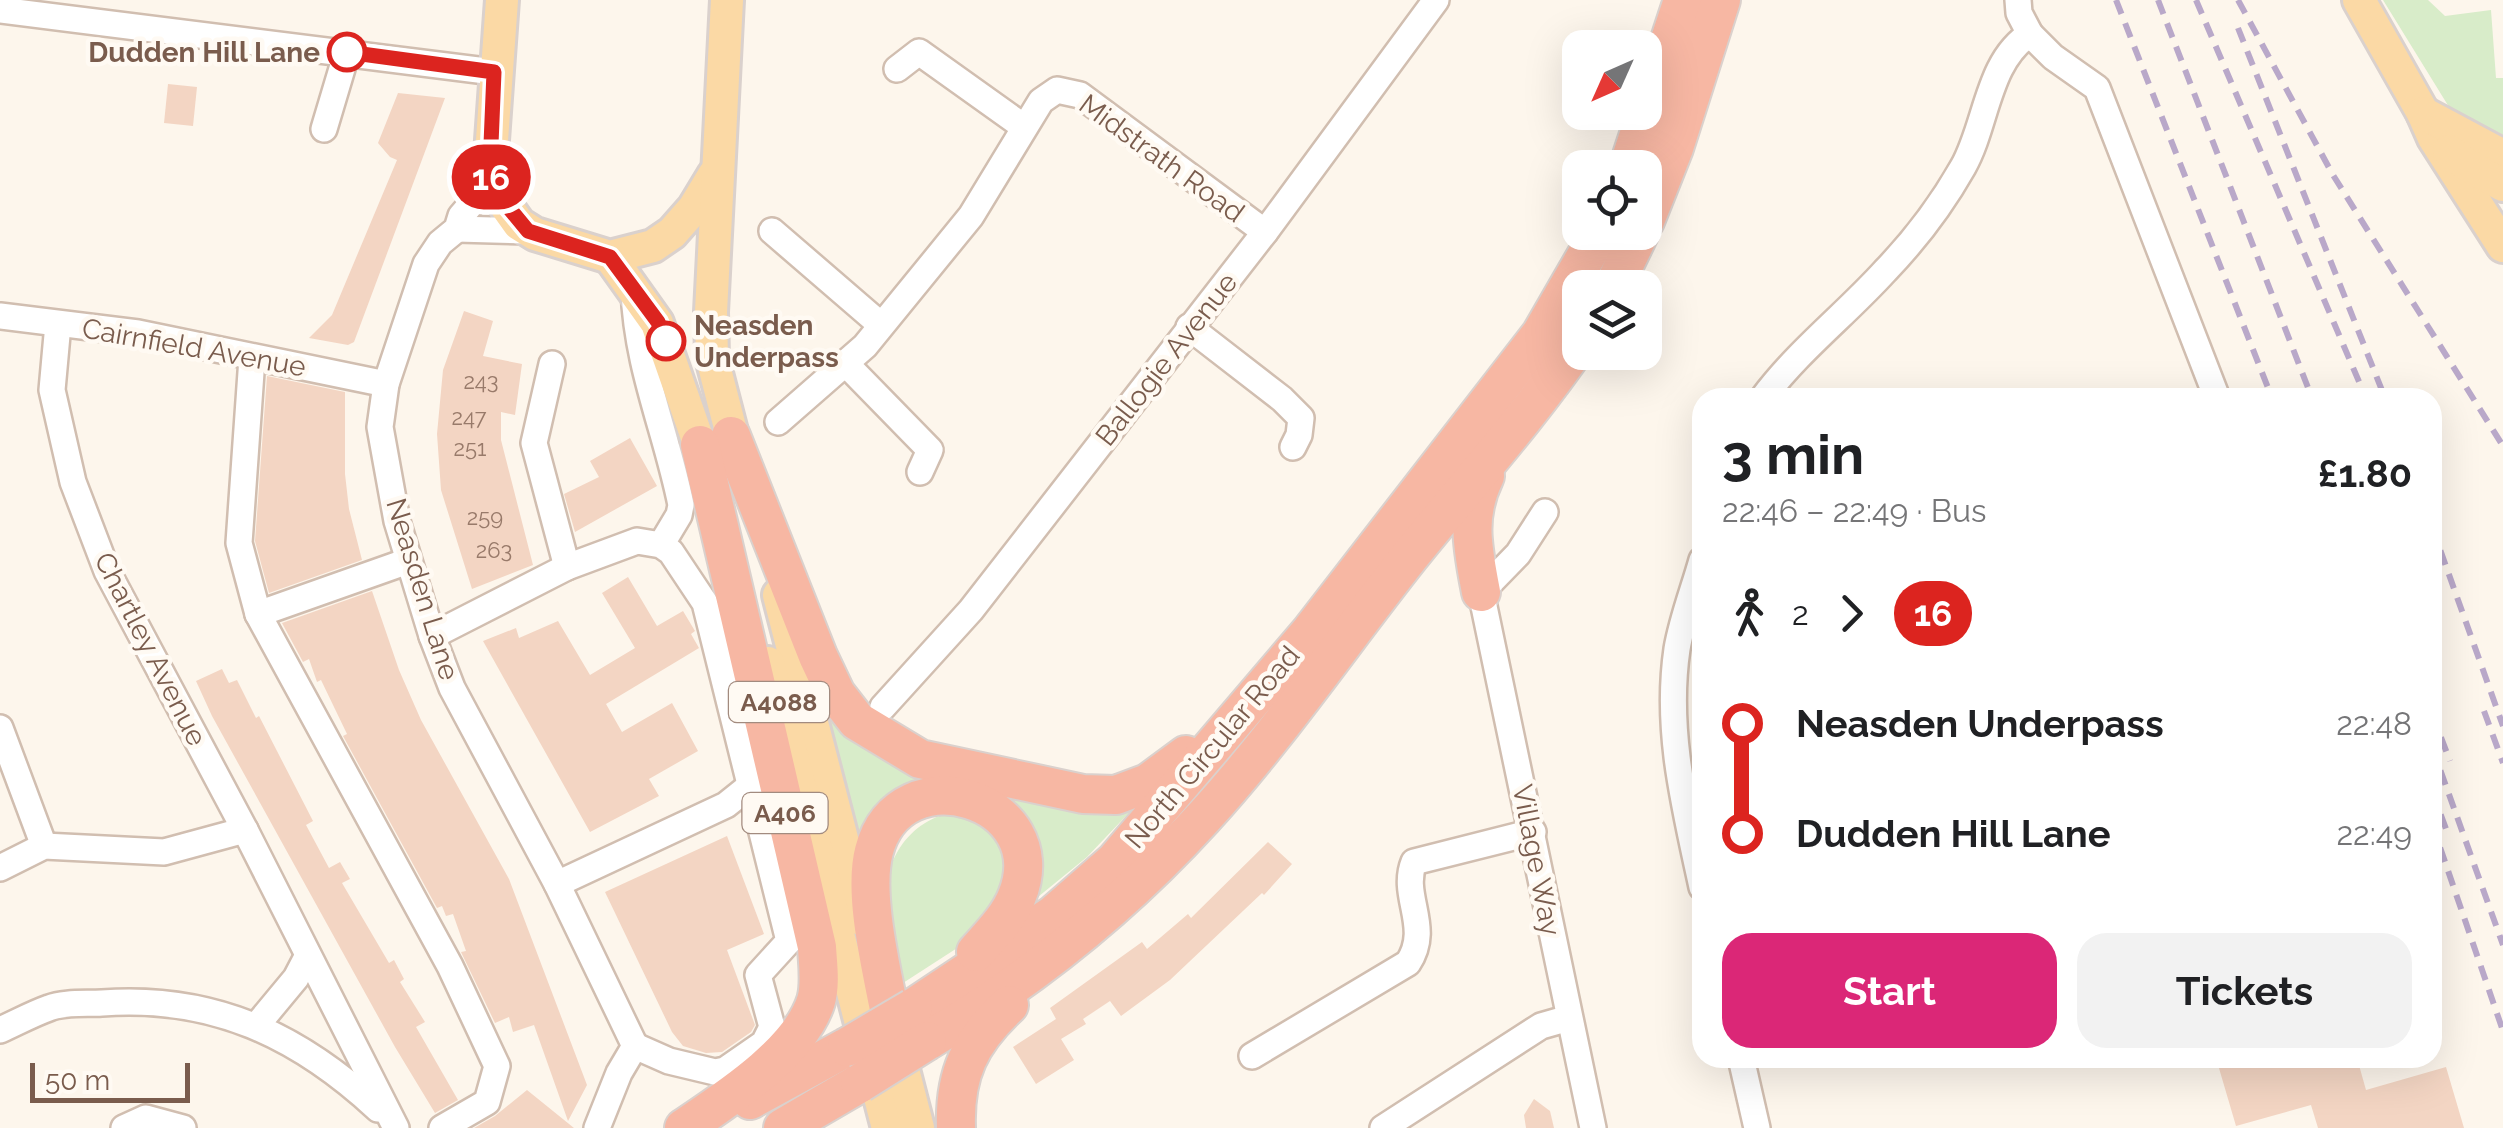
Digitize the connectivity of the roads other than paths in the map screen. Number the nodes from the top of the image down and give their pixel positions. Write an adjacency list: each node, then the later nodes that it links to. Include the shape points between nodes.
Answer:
1 (502, 0): 12 (main road)
2 (1436, 0): 25 (street, Ballogie Avenue)
3 (1721, 0): 19 (highway)
4 (2018, 0): 9 (street)
5 (2359, 0): 13 (main road)
6 (729, 3): 18 (main road, A4088)
7 (1677, 7): 16 (highway)
8 (0, 10): 10 (street)
9 (2030, 34): 39 (street, via 2012,45 1964,166 1927,220); 40 (street, via 2098,88)
10 (347, 52): 12 (street); 15 (street)
11 (897, 69): 14 (street, via 919,52)
12 (494, 72): 20 (main road)
13 (2429, 125): 17 (main road); 21 (main road, via 2467,166); 26 (main road)
14 (1024, 127): 25 (street, Midstrath Road, via 1057,90 1080,95); 32 (street, via 970,216)
15 (324, 129)
16 (1633, 150)
17 (2503, 156)
18 (716, 172): 28 (main road, A4088, via 672,233 653,246); 42 (main road, A4088)
19 (1662, 179)
20 (492, 180): 22 (street, Neasden Lane); 23 (main road)
21 (2503, 185)
22 (457, 229): 23 (street); 38 (street, Neasden Lane, via 426,264)
23 (528, 231): 28 (main road)
24 (772, 231): 32 (street)
25 (1265, 232): 33 (street, Ballogie Avenue)
26 (2503, 246)
27 (1590, 250): 54 (highway, North Circular Road, via 1541,334)
28 (610, 257): 29 (main road, A4088)
29 (634, 290): 42 (main road, A4088, via 658,322); 47 (street, via 645,378 681,505)
30 (0, 316): 31 (street, Cairnfield Avenue)
31 (58, 324): 34 (street, Cairnfield Avenue); 59 (street, Chartley Avenue, via 52,390 72,482 107,572)
32 (881, 326): 36 (street)
33 (1189, 326): 43 (street, via 1300,418); 56 (street, Ballogie Avenue, via 971,610)
34 (252, 358): 38 (street, Cairnfield Avenue); 53 (street, via 239,544)
35 (552, 364): 50 (street, via 534,443)
36 (847, 364): 41 (street); 45 (street, via 930,450)
37 (1562, 366): 44 (highway, North Circular Road)
38 (386, 384): 49 (street, Neasden Lane, via 380,427)
39 (1771, 388)
40 (2213, 388)
41 (778, 422)
42 (715, 440): 54 (highway, via 836,694 857,721 920,759 1116,795 1178,762); 68 (main road, A4088, via 791,638); 80 (highway, A406, via 819,975 811,1015 782,1052); 83 (main road, A4088, via 745,580)
43 (1293, 447)
44 (1496, 456): 48 (highway, North Circular Road); 51 (highway, via 1474,498 1471,538)
45 (920, 472)
46 (1545, 512): 51 (street, via 1518,554)
47 (661, 545): 50 (street, via 637,540); 58 (street, via 706,603)
48 (1410, 556): 51 (highway, via 1431,554 1450,562); 65 (highway, North Circular Road, via 1205,816)
49 (408, 561): 53 (street); 55 (street, Neasden Lane)
50 (567, 567): 55 (street)
51 (1481, 592): 60 (street, Village Way)
52 (1692, 596): 61 (street, via 1678,646 1673,706)
53 (258, 614): 78 (street, via 450,966 496,1066 487,1102)
54 (1311, 632): 68 (highway, North Circular Road, via 1115,861)
55 (432, 636): 64 (street, Neasden Lane, via 452,688)
56 (883, 707)
57 (0, 728): 62 (street)
58 (751, 785): 64 (street, via 726,806); 71 (street, via 790,941 758,975 772,1027 764,1043 715,1072)
59 (245, 830): 62 (street, via 164,852); 66 (street, Chartley Avenue)
60 (1533, 832): 67 (street, Village Way); 72 (street, via 1414,862 1417,949 1408,963)
61 (1692, 841)
62 (44, 846): 63 (street)
63 (0, 868)
64 (557, 884): 71 (street, Neasden Lane)
65 (1110, 912): 68 (highway, North Circular Road, via 1025,979); 85 (highway, via 970,1051 958,1080)
66 (306, 957): 69 (street); 75 (street, Chartley Avenue)
67 (1569, 1018): 86 (street, via 1541,1026); 87 (street, Village Way)
68 (918, 1021): 68 (highway, via 1004,919 1022,878 1022,857 1004,819 975,799 934,796 914,802 883,830 874,849 872,902); 74 (highway, North Circular Road, bridge, via 860,1083); 81 (highway, North Circular Road, bridge, via 847,1047); 84 (main road, A4088)
69 (258, 1025): 70 (street, via 164,1001 52,1006); 75 (street, via 347,1080)
70 (0, 1030)
71 (636, 1046): 79 (street)
72 (1252, 1056)
73 (1742, 1068): 88 (street)
74 (808, 1117): 82 (highway, North Circular Road)
75 (392, 1126)
76 (124, 1128): 77 (street, via 146,1118)
77 (183, 1128)
78 (442, 1128)
79 (598, 1128)
80 (684, 1128)
81 (700, 1128)
82 (783, 1128)
83 (888, 1128)
84 (918, 1128)
85 (956, 1128)
86 (1383, 1128)
87 (1593, 1128)
88 (1757, 1128)

